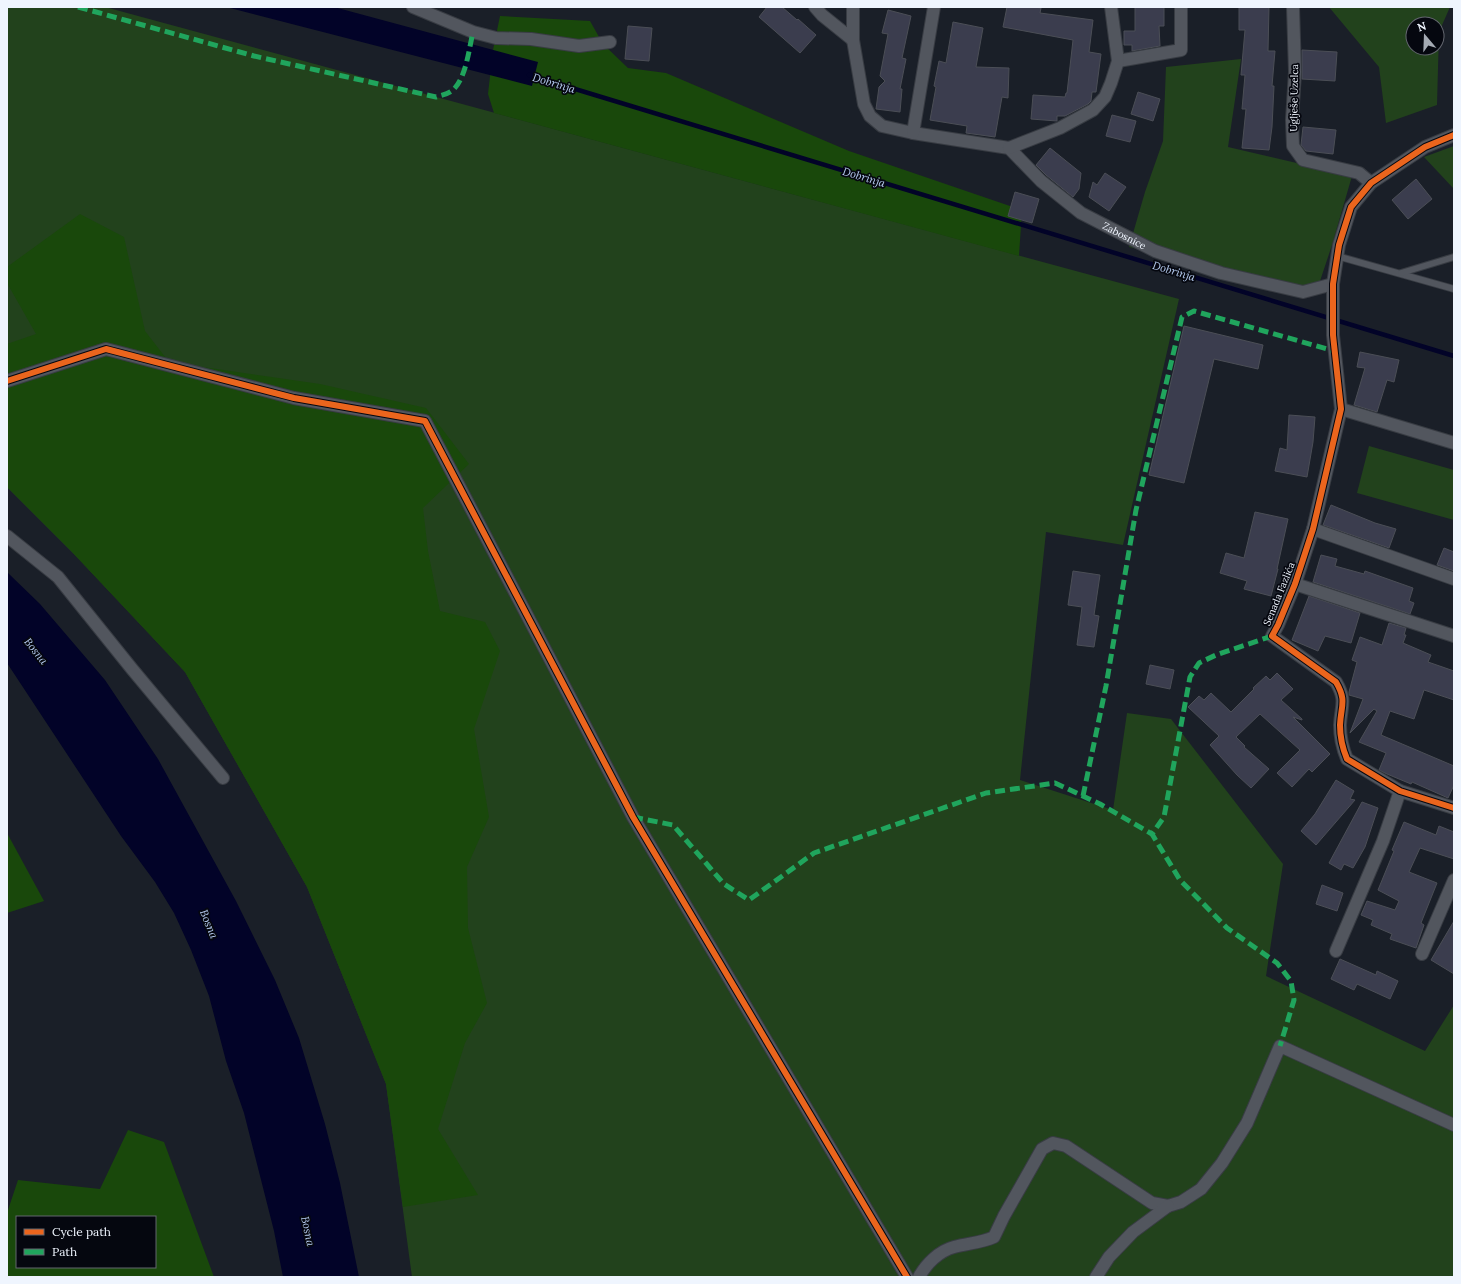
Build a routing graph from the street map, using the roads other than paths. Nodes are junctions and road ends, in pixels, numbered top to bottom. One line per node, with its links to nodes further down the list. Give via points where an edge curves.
1 (413, 7): 9 (street, via 473,32 496,38 531,39 579,46)
2 (815, 7): 8 (street)
3 (853, 7): 8 (street)
4 (934, 7): 11 (street)
5 (1111, 7): 10 (street)
6 (1181, 7): 10 (street, via 1180,50)
7 (1293, 7): 14 (street, Uglješe Uzelca, via 1293,146 1303,160 1359,173)
8 (854, 40): 11 (street, via 864,104 870,116 882,126)
9 (610, 42)
10 (1118, 61): 13 (street, via 1105,97 1093,110 1060,128)
11 (912, 133): 13 (street)
12 (1454, 136): 14 (street, via 1425,147)
13 (1009, 148): 18 (street, Zabosnice, via 1041,181 1081,213 1155,251 1221,274 1303,292)
14 (1371, 183): 15 (street, via 1351,207)
15 (1337, 256): 17 (lane); 18 (street)
16 (1454, 258): 17 (lane)
17 (1400, 273): 19 (lane)
18 (1333, 284): 21 (street, Senada Fazlića, via 1333,335)
19 (1454, 289)
20 (7, 380): 36 (street, via 106,349 294,398 424,421 633,818)
21 (1341, 409): 22 (street); 23 (street, Senada Fazlića)
22 (1454, 443)
23 (1313, 529): 25 (street); 26 (street, Senada Fazlića)
24 (7, 536): 28 (street, via 58,577)
25 (1454, 579)
26 (1295, 584): 27 (street, Senada Fazlića); 29 (street, Senada Fazlića, via 1272,636 1336,682 1344,701 1340,724 1341,740 1347,758)
27 (1454, 636)
28 (223, 778)
29 (1400, 791): 30 (street, Senada Fazlića); 32 (street, via 1383,841)
30 (1454, 808)
31 (1454, 880): 33 (street)
32 (1336, 951)
33 (1422, 954)
34 (1454, 1125): 35 (street, via 1280,1046 1247,1123 1222,1163 1201,1189 1181,1202)
35 (1168, 1206): 37 (street, via 1152,1203 1066,1146 1052,1143 1042,1149 994,1237 953,1247 924,1267); 38 (street, via 1132,1232)
36 (907, 1277)
37 (919, 1277)
38 (1096, 1277)

